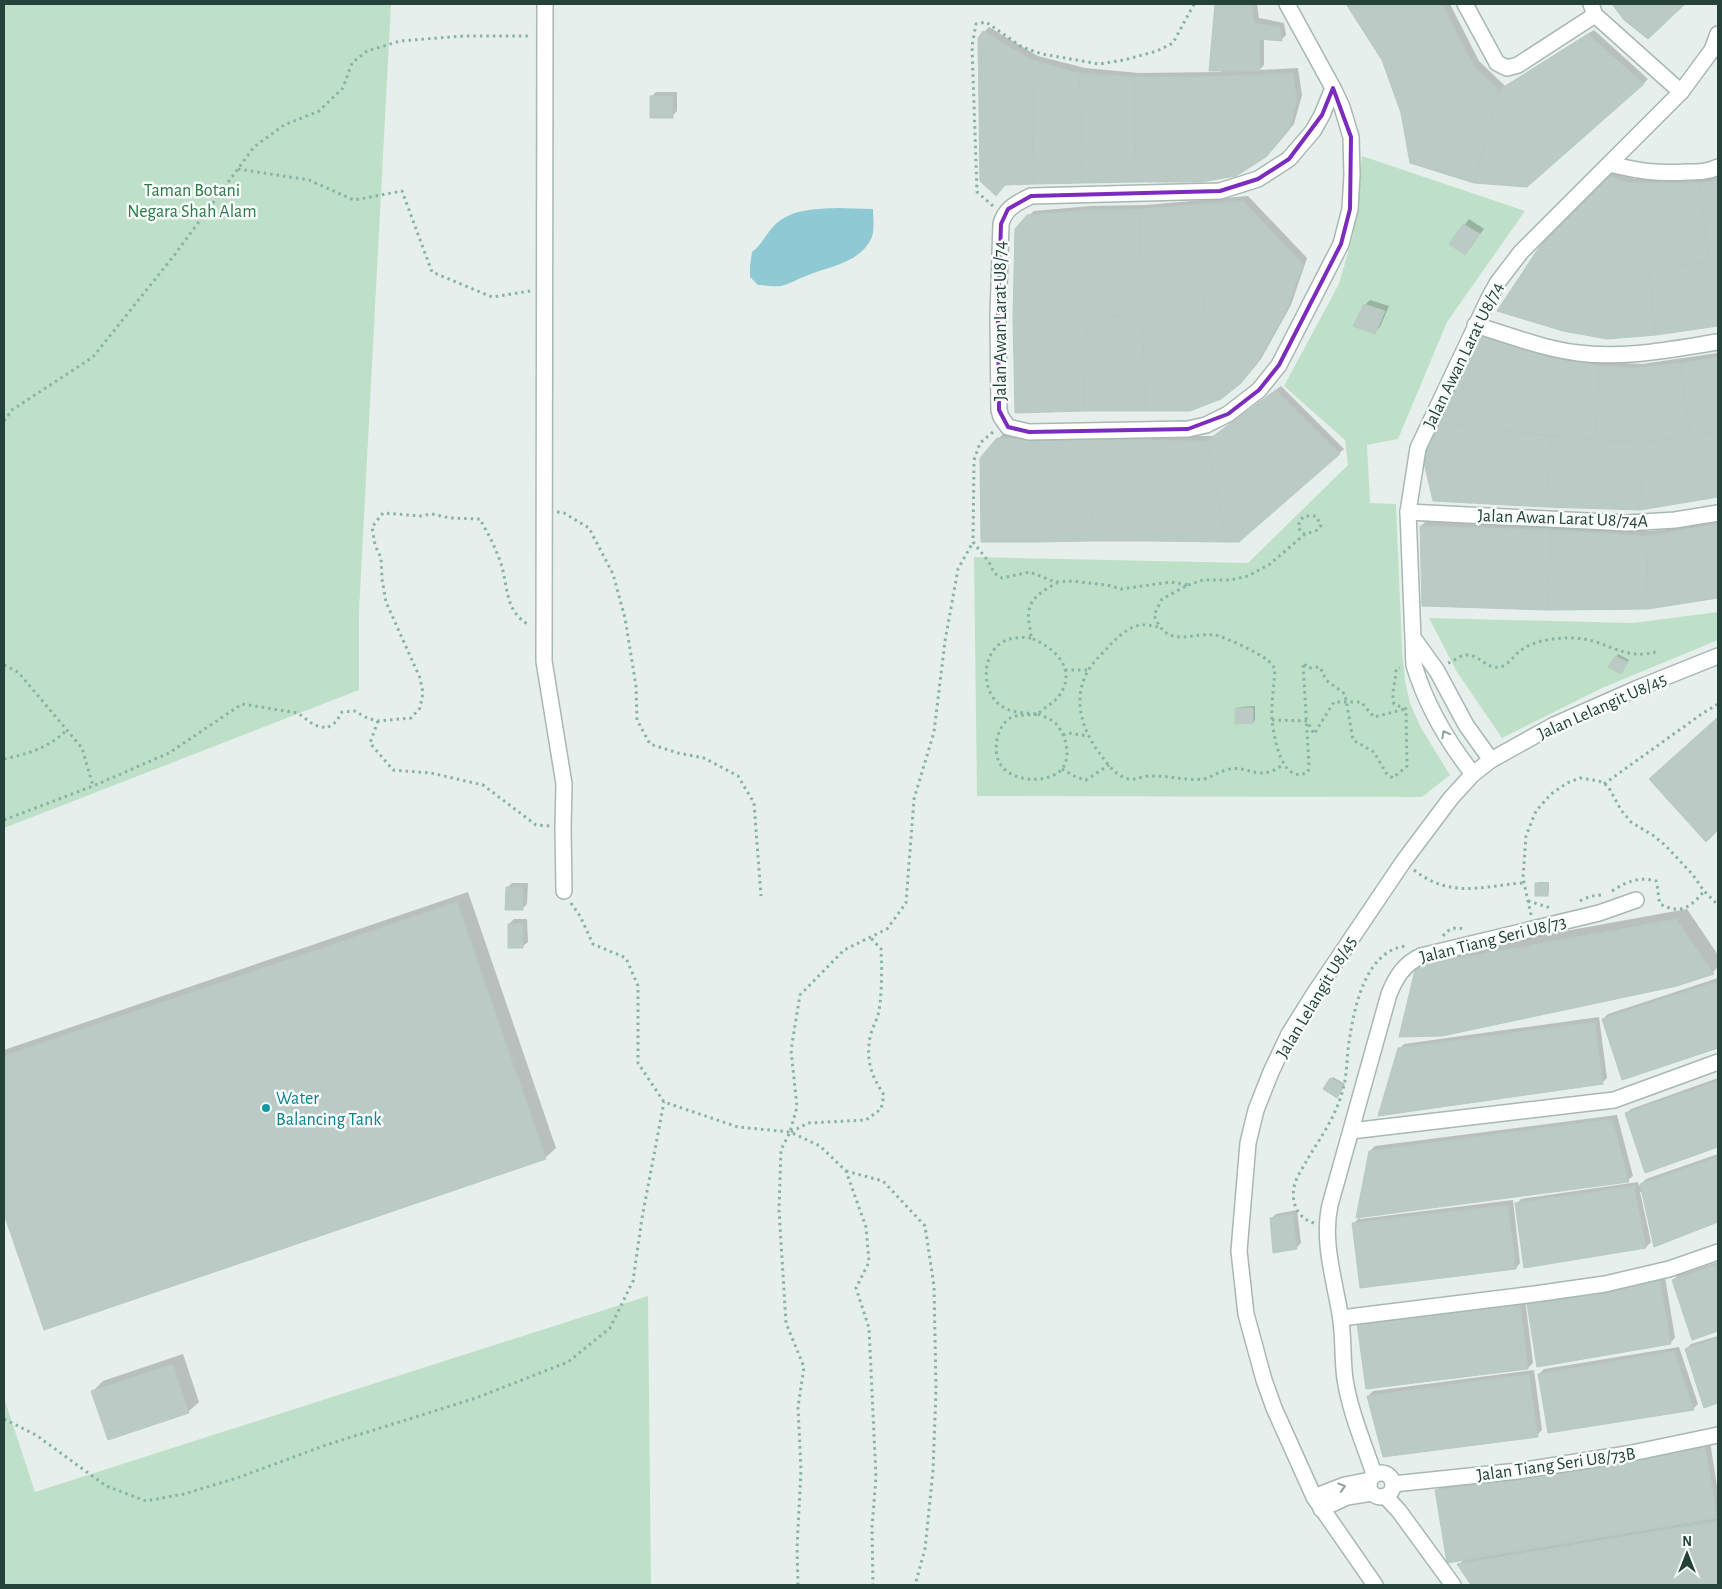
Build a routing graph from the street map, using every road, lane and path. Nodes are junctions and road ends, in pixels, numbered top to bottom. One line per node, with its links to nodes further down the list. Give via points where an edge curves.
1 (545, 4): 7 (street)
2 (1194, 4): 13 (path, via 1172,43 1157,51 1099,64 1042,54 1022,47 986,22 976,24 972,46 977,192 995,207)
3 (1287, 4): 8 (street)
4 (1465, 4): 5 (street, via 1497,63 1507,68 1518,65)
5 (1593, 9): 9 (street)
6 (1718, 34): 9 (street, Jalan Awan Larat U8/74, via 1712,50)
7 (545, 36): 12 (path, via 464,36 400,41 367,51 352,62 343,88 319,111 284,125 254,147); 14 (street)
8 (1333, 88): 13 (street, via 1313,131 1290,159 1258,179 1220,191 1031,196); 18 (street, via 1351,137 1352,175 1341,244 1278,366 1259,390 1228,414 1206,425 1188,429 1029,432)
9 (1681, 92): 10 (street, Jalan Awan Larat U8/74)
10 (1609, 164): 11 (street, via 1656,173 1708,171); 15 (street, Jalan Awan Larat U8/74, via 1521,252 1498,282)
11 (1718, 166)
12 (238, 169): 14 (path, via 308,180 354,200 402,191 432,272 492,297); 17 (path, via 93,357 12,410)
13 (1008, 209): 18 (street, Jalan Awan Larat U8/74, via 1001,224 998,316 1000,410)
14 (545, 289): 19 (street)
15 (1476, 325): 16 (street, via 1560,350 1590,354 1633,354); 20 (street, Jalan Awan Larat U8/74, via 1418,448)
16 (1718, 342)
17 (4, 421)
18 (1008, 427): 23 (path, via 994,431 980,443 974,460)
19 (544, 511): 26 (street); 60 (path, via 564,513 589,528 612,574 627,628 636,686 637,720 650,744 704,758 738,776 754,803)
20 (1408, 512): 21 (street, Jalan Awan Larat U8/74A, via 1627,523); 29 (street, Jalan Awan Larat U8/74)
21 (1718, 513)
22 (1305, 534): 22 (path, via 1318,530 1320,521 1316,516 1300,520 1298,527); 25 (path, via 1270,564 1248,576 1203,580)
23 (973, 542): 24 (path, via 994,573 1002,578 1030,572); 64 (path, via 958,568 934,732 914,799 906,903 887,929)
24 (1060, 582): 25 (path, via 1121,589 1171,582); 28 (path, via 1046,588 1032,604 1029,610)
25 (1188, 585): 27 (path, via 1162,599 1154,615)
26 (544, 626): 42 (path, via 531,627 520,620 509,604 501,562 480,519 383,513 372,527 381,558 386,602 420,678 422,693 420,708 410,718); 56 (street, via 544,660 564,784)
27 (1158, 627): 36 (path, via 1146,624 1122,634); 41 (path, via 1172,637 1224,636 1267,659 1275,669)
28 (1031, 638): 35 (path, via 1054,651); 40 (path, via 1000,643 989,658 986,674 990,692 997,702 1011,710)
29 (1414, 639): 32 (street); 34 (street, Jalan Awan Larat U8/74)
30 (1659, 651): 32 (path, via 1631,655 1587,638 1568,638 1543,640 1520,650 1503,666 1492,668 1469,655 1443,664)
31 (1718, 656): 48 (street, Jalan Lelangit U8/45, via 1599,704)
32 (1431, 661): 48 (street, via 1466,725)
33 (4, 665): 44 (path, via 18,672)
34 (1414, 665): 39 (path, via 1396,669 1394,704); 52 (street, Jalan Awan Larat U8/74, one-way to 34, via 1448,740)
35 (1065, 670): 36 (path); 40 (path, via 1060,695)
36 (1089, 670): 46 (path, via 1084,677 1080,702)
37 (1347, 701): 39 (path, via 1361,702 1374,717); 39 (path, via 1353,740 1374,752 1386,773 1393,778 1407,766); 43 (path, via 1334,702 1314,734); 43 (path, via 1345,694 1326,680 1320,667 1308,668 1303,663)
38 (1718, 704): 53 (path)
39 (1406, 709)
40 (1038, 714): 45 (path, via 1050,719); 51 (path, via 1013,717 1000,728 996,746 998,760 1002,768 1019,778 1046,777)
41 (1272, 720): 43 (path); 49 (path)
42 (378, 721): 54 (path, via 355,711 342,712 327,728 298,713 242,704 169,753); 56 (path, via 370,743 393,770 431,773 483,785 536,825)
43 (1307, 721): 49 (path, via 1308,772 1294,775)
44 (67, 730): 47 (path, via 39,749); 54 (path, via 82,748)
45 (1063, 735): 46 (path); 51 (path, via 1067,752)
46 (1088, 736): 50 (path)
47 (4, 759)
48 (1491, 760): 52 (street, Jalan Lelangit U8/45)
49 (1284, 764): 50 (path, via 1263,774 1226,770 1195,779 1146,776 1127,779 1116,774)
50 (1109, 765): 51 (path, via 1086,780)
51 (1062, 769)
52 (1472, 774): 57 (street, Jalan Lelangit U8/45)
53 (1604, 784): 58 (path, via 1580,778 1567,783 1551,794 1536,811 1526,836); 62 (path, via 1632,822 1666,846)
54 (93, 786): 55 (path)
55 (4, 820)
56 (563, 828): 59 (street)
57 (1403, 862): 58 (path, via 1425,879 1450,888); 75 (street, Jalan Lelangit U8/45, via 1290,1034 1256,1110 1248,1143 1239,1251 1246,1314 1274,1408)
58 (1523, 883): 63 (path)
59 (564, 891): 66 (path, via 593,944 626,958 638,986 638,1063)
60 (761, 896)
61 (1636, 900): 63 (street, Jalan Tiang Seri U8/73, via 1599,913)
62 (1718, 905)
63 (1534, 928): 67 (street, Jalan Tiang Seri U8/73, via 1431,952 1404,968 1389,994)
64 (870, 936): 68 (path, via 844,950 800,995 791,1050 797,1107); 68 (path, via 881,949 882,974 879,1012 870,1036 868,1063 884,1095 882,1109 866,1120 808,1124)
65 (1718, 1062): 67 (street, via 1614,1100)
66 (664, 1102): 68 (path, via 738,1127); 72 (path, via 633,1281 610,1328 568,1362 476,1398 326,1445 237,1478 184,1494 146,1501 106,1486 36,1435)
67 (1351, 1131): 71 (street, Jalan Tiang Seri U8/73, via 1327,1227)
68 (790, 1132): 69 (path, via 820,1146); 76 (path, via 781,1150 779,1210 786,1323 804,1367 798,1407 801,1470)
69 (846, 1171): 77 (path, via 866,1227 869,1262 856,1288 869,1328 876,1477 872,1528); 78 (path, via 883,1181 924,1226 926,1234 934,1286 936,1389 925,1549)
70 (1718, 1252): 71 (street, via 1659,1272 1605,1284)
71 (1341, 1318): 74 (street, Jalan Tiang Seri U8/73, via 1346,1381)
72 (4, 1419)
73 (1718, 1435): 74 (street, Jalan Tiang Seri U8/73B, via 1627,1454 1518,1471)
74 (1379, 1486): 75 (street, Jalan Tiang Seri U8/73B); 80 (street, Jalan Tiang Seri U8/73)
75 (1318, 1503): 79 (street, Jalan Lelangit U8/45)
76 (798, 1585)
77 (873, 1585)
78 (915, 1585)
79 (1375, 1585)
80 (1453, 1585)

